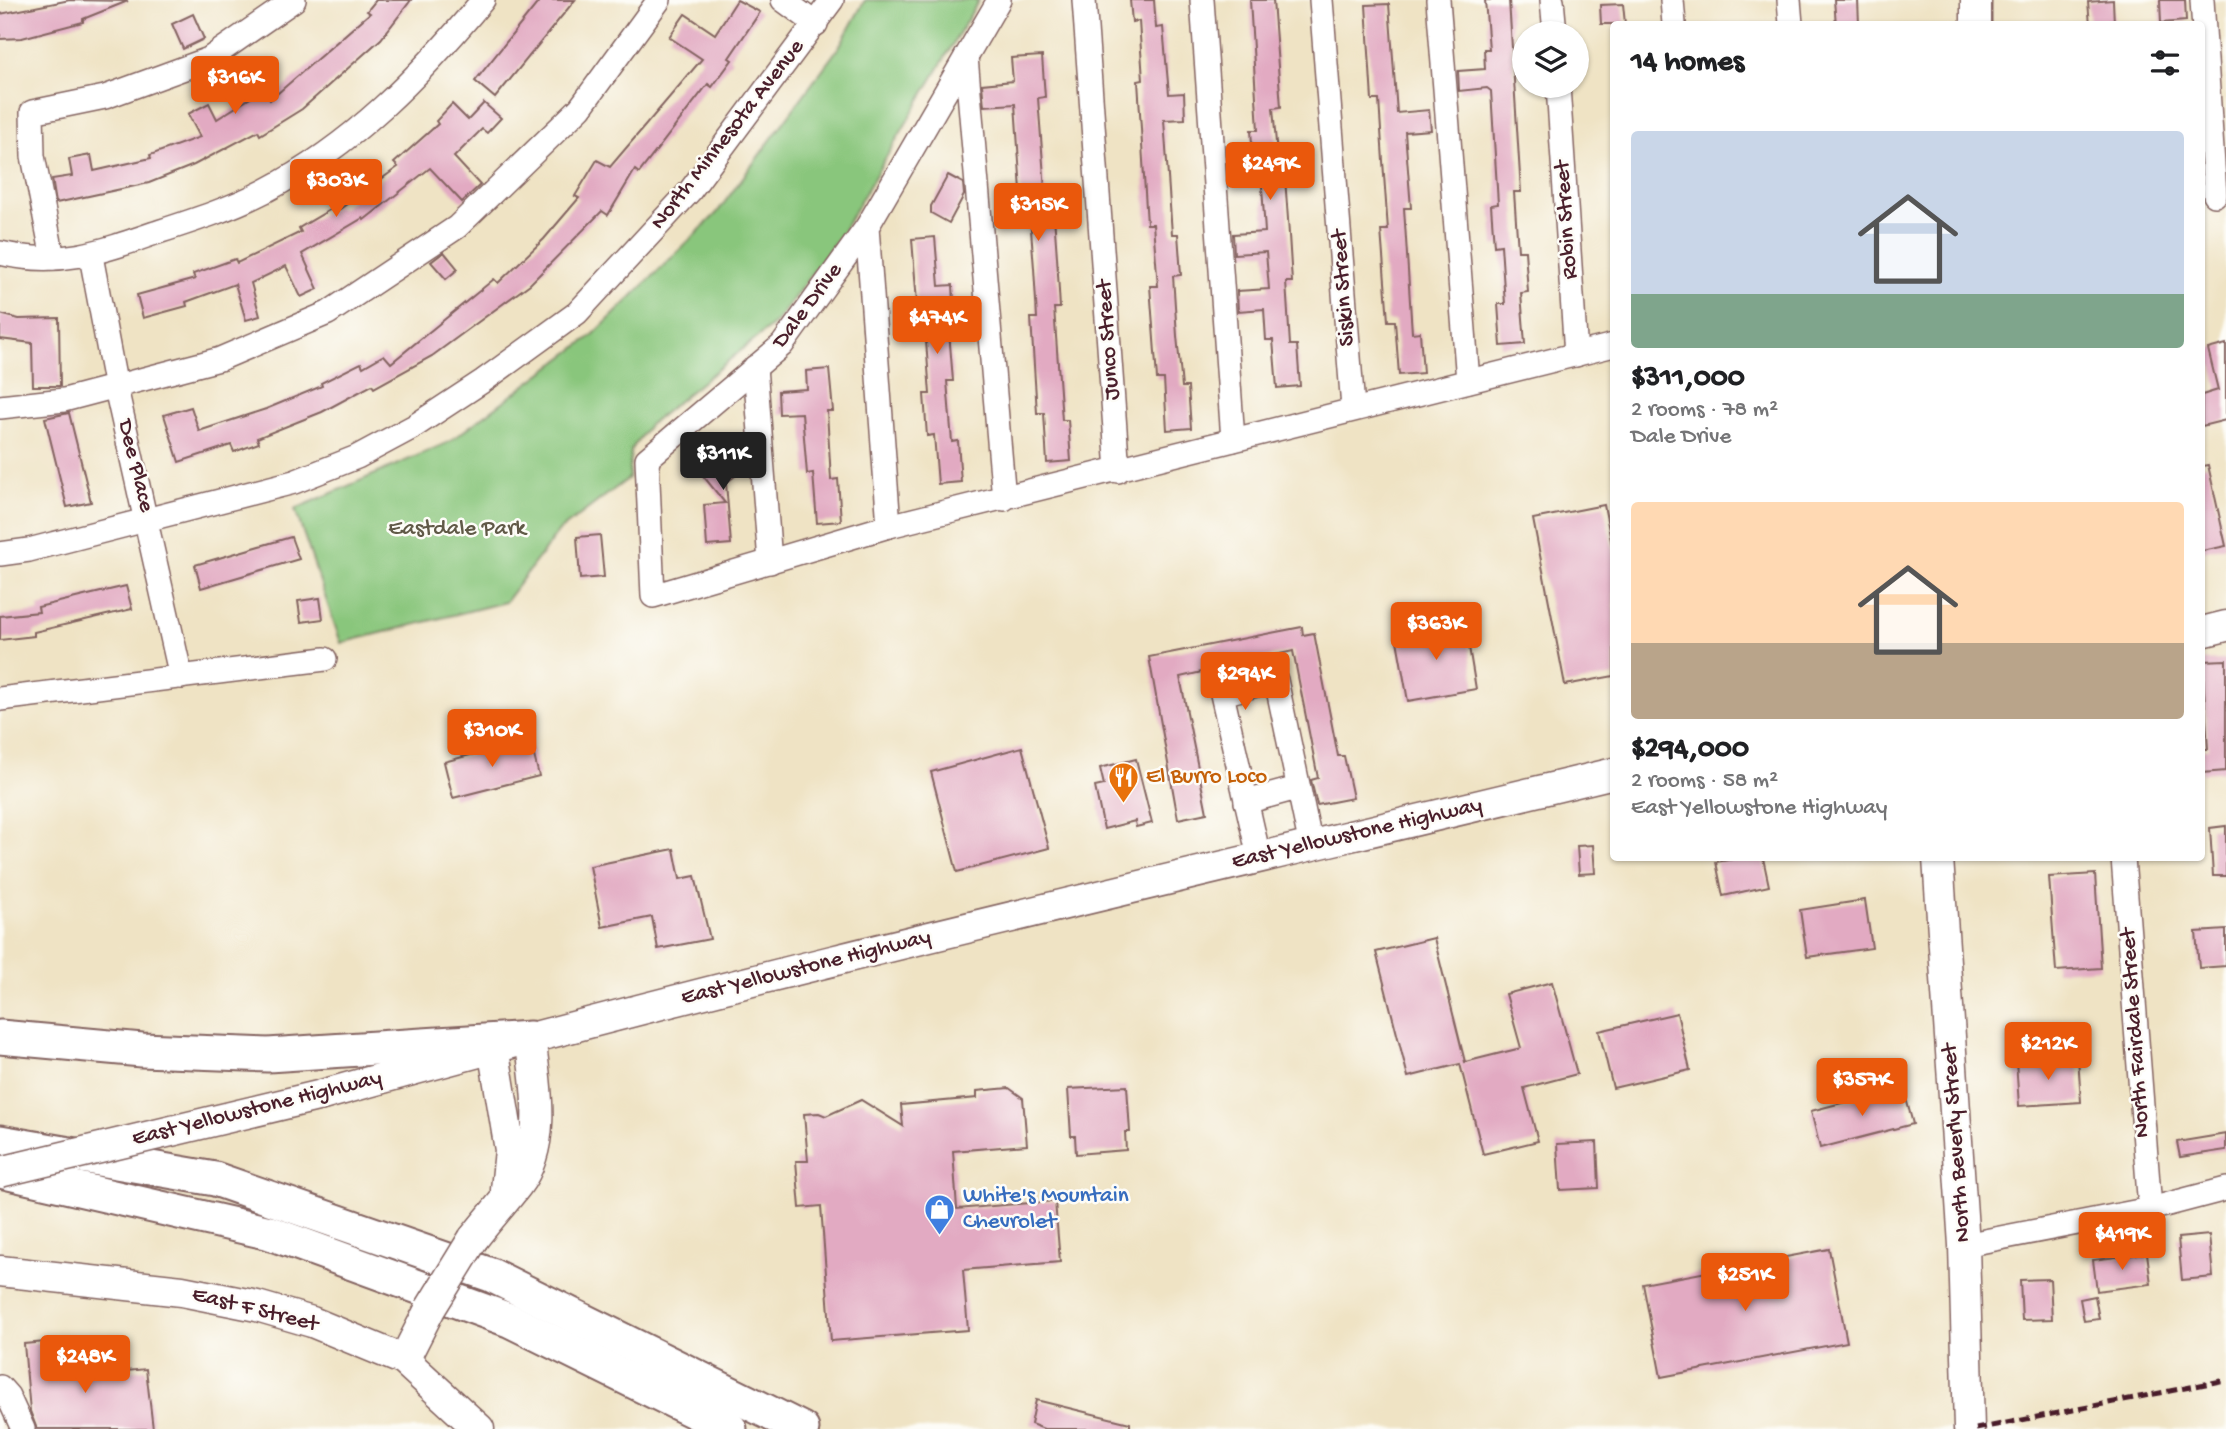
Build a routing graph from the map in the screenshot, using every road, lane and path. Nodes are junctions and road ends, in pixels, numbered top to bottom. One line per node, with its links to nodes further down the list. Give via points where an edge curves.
1 (294, 0): 29 (street, via 209,59 105,97 32,111 33,156)
2 (483, 0): 28 (street, via 380,112 338,146 263,192)
3 (659, 0): 34 (street, via 580,108 457,227 328,313 220,359)
4 (783, 0): 21 (street)
5 (832, 0): 21 (street, North Minnesota Avenue)
6 (999, 0): 23 (street, Dale Drive)
7 (1084, 0): 38 (street, Junco Street)
8 (1202, 0): 37 (street)
9 (1321, 0): 36 (street, Siskin Street)
10 (1438, 0): 33 (street)
11 (1552, 0): 16 (street)
12 (1672, 0): 17 (street)
13 (1789, 0): 18 (street)
14 (1976, 0): 19 (main road)
15 (2202, 0): 20 (street)
16 (1554, 21)
17 (1674, 21)
18 (1791, 21)
19 (1976, 21)
20 (2203, 21)
21 (816, 23): 40 (street, North Minnesota Avenue, via 690,191 577,313 413,427 357,457 294,482)
22 (2205, 49): 25 (street)
23 (966, 57): 26 (street, Dale Drive); 39 (street)
24 (1559, 98): 31 (street, Robin Street)
25 (2214, 195)
26 (867, 227): 32 (street, Dale Drive, via 782,345); 41 (street)
27 (0, 253): 29 (street)
28 (91, 256): 29 (street); 34 (street, Dee Place)
29 (53, 258)
30 (1610, 346): 31 (street)
31 (1576, 355): 33 (street)
32 (755, 368): 43 (street); 43 (street, Dale Drive, via 647,459 653,596)
33 (1468, 381): 36 (street)
34 (116, 388): 35 (street); 40 (street, Dee Place)
35 (0, 407)
36 (1353, 408): 37 (street)
37 (1233, 440): 38 (street)
38 (1118, 471): 39 (street)
39 (1004, 499): 41 (street)
40 (148, 520): 42 (street, North Minnesota Avenue); 47 (street, Dee Place)
41 (888, 526): 43 (street)
42 (0, 554)
43 (770, 562)
44 (2226, 626): 45 (main road)
45 (2205, 631)
46 (325, 659): 47 (street)
47 (181, 677): 48 (street)
48 (0, 699)
49 (1610, 774): 52 (main road, East Yellowstone Highway)
50 (1297, 788): 51 (street); 51 (street, via 1276,680 1222,694); 52 (street)
51 (1246, 802): 53 (street)
52 (1311, 846): 53 (main road, East Yellowstone Highway)
53 (1259, 858): 57 (main road, East Yellowstone Highway)
54 (1938, 861): 64 (main road, North Beverly Street)
55 (2123, 861): 63 (street, North Fairdale Street)
56 (0, 1037): 57 (highway, via 268,1055)
57 (530, 1038): 58 (main road, East Yellowstone Highway); 62 (main road, via 537,1104 534,1140 518,1184)
58 (493, 1048): 60 (main road, East Yellowstone Highway, bridge, via 322,1095); 62 (main road, via 510,1150)
59 (0, 1142): 71 (highway, via 215,1179 491,1275)
60 (0, 1171): 70 (highway, via 270,1233 509,1320)
61 (2226, 1189): 63 (street)
62 (505, 1197): 66 (main road, bridge, via 473,1239)
63 (2150, 1209): 64 (street)
64 (1964, 1245): 72 (main road, North Beverly Street)
65 (0, 1271): 66 (main road, East F Street, via 119,1283 257,1306 312,1322)
66 (404, 1360): 69 (main road, East F Street)
67 (0, 1387): 68 (street)
68 (23, 1429)
69 (478, 1429)
70 (730, 1429)
71 (802, 1429)
72 (1969, 1429)

